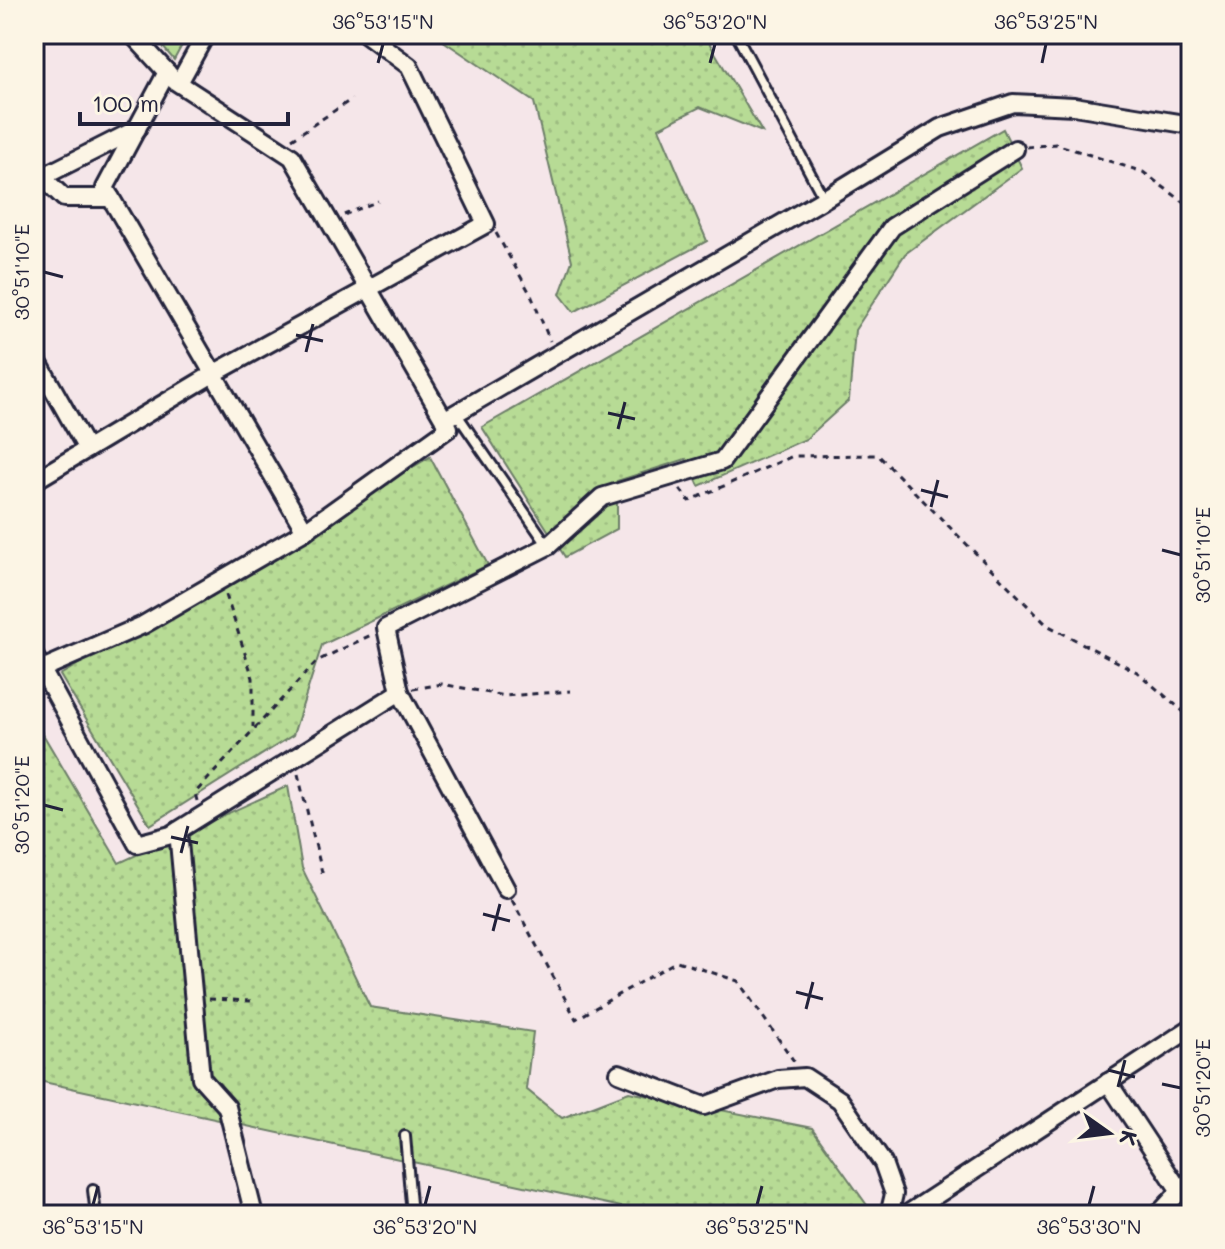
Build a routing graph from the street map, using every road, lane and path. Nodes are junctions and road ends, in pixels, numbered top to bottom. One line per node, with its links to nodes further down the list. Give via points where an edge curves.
1 (132, 34): 5 (street)
2 (206, 34): 5 (street)
3 (366, 34): 17 (street, via 409,66)
4 (736, 34): 13 (lane)
5 (173, 78): 8 (street); 9 (street)
6 (352, 99): 9 (path)
7 (1191, 125): 13 (street, via 1074,106 1013,103 940,128)
8 (137, 129): 11 (street); 12 (street, via 105,188)
9 (278, 148): 16 (street, via 292,157)
10 (1015, 149): 15 (path, via 1056,144 1143,172); 24 (street, via 892,227 722,461)
11 (38, 179): 12 (street, via 64,198)
12 (111, 198): 21 (street)
13 (824, 199): 20 (street)
14 (378, 201): 16 (path)
15 (1189, 206)
16 (329, 221): 18 (street)
17 (486, 224): 18 (street); 20 (path, via 531,295)
18 (368, 288): 21 (street); 22 (street)
19 (34, 355): 23 (street)
20 (556, 355): 22 (street)
21 (213, 374): 23 (street); 26 (street)
22 (450, 417): 26 (street, via 449,428); 27 (lane)
23 (87, 449): 25 (street)
24 (670, 477): 27 (street, via 602,497); 33 (path, via 689,501 793,456 878,455 1047,625 1137,672)
25 (34, 481)
26 (305, 531): 28 (street)
27 (548, 546): 29 (street)
28 (221, 580): 30 (street, via 143,625); 34 (path, via 253,678)
29 (386, 628): 32 (street); 34 (path, via 317,661)
30 (38, 662): 37 (street, via 137,844)
31 (571, 691): 32 (path, via 505,696 442,684)
32 (400, 692): 35 (street); 39 (street)
33 (1191, 718)
34 (253, 729): 36 (path, via 195,793)
35 (294, 758): 36 (street); 38 (path)
36 (202, 816): 37 (street)
37 (178, 831): 40 (street)
38 (323, 876)
39 (506, 889): 44 (path, via 576,1019 677,961 738,981)
40 (194, 999): 41 (path); 50 (street, via 201,1078 227,1107)
41 (252, 1001)
42 (1191, 1028): 45 (street)
43 (619, 1073): 44 (street, via 704,1106 778,1079)
44 (805, 1077): 52 (street, via 840,1100 883,1163 894,1194)
45 (1108, 1082): 47 (street); 53 (street)
46 (405, 1136): 51 (lane)
47 (1185, 1185): 54 (street)
48 (93, 1190): 49 (lane)
49 (96, 1215)
50 (254, 1215)
51 (412, 1215)
52 (889, 1215)
53 (906, 1215)
54 (1158, 1215)

